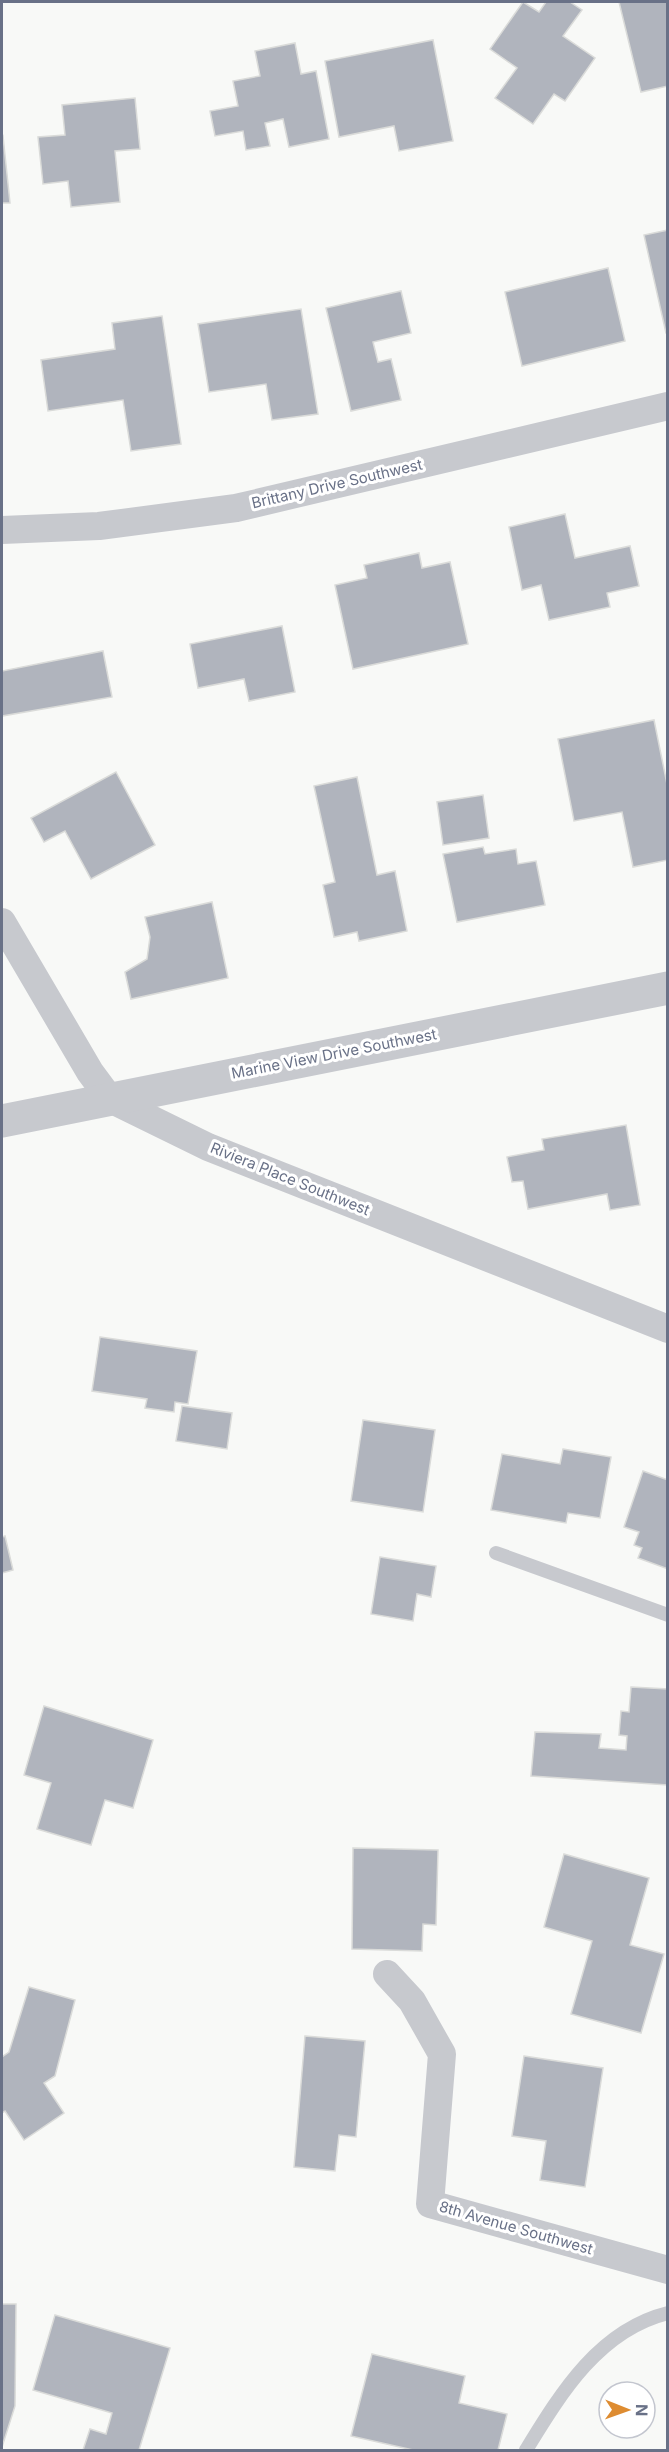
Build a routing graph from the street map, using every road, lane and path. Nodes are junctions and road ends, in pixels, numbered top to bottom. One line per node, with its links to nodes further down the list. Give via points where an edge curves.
1 (668, 405): 2 (street, Brittany Drive Southwest, via 236,508 99,525)
2 (2, 530)
3 (2, 922): 5 (street, Riviera Place Southwest, via 90,1072)
4 (668, 988): 5 (street, Marine View Drive Southwest)
5 (110, 1099): 6 (street, Marine View Drive Southwest); 7 (street, Riviera Place Southwest, via 208,1146)
6 (2, 1121)
7 (668, 1329)
8 (496, 1553): 9 (lane)
9 (668, 1615)
10 (387, 1974): 11 (street, 8th Avenue Southwest, via 412,2001 442,2054 430,2204)
11 (668, 2270)
12 (668, 2313): 13 (lane, via 643,2319 604,2346 562,2390)
13 (526, 2451)

